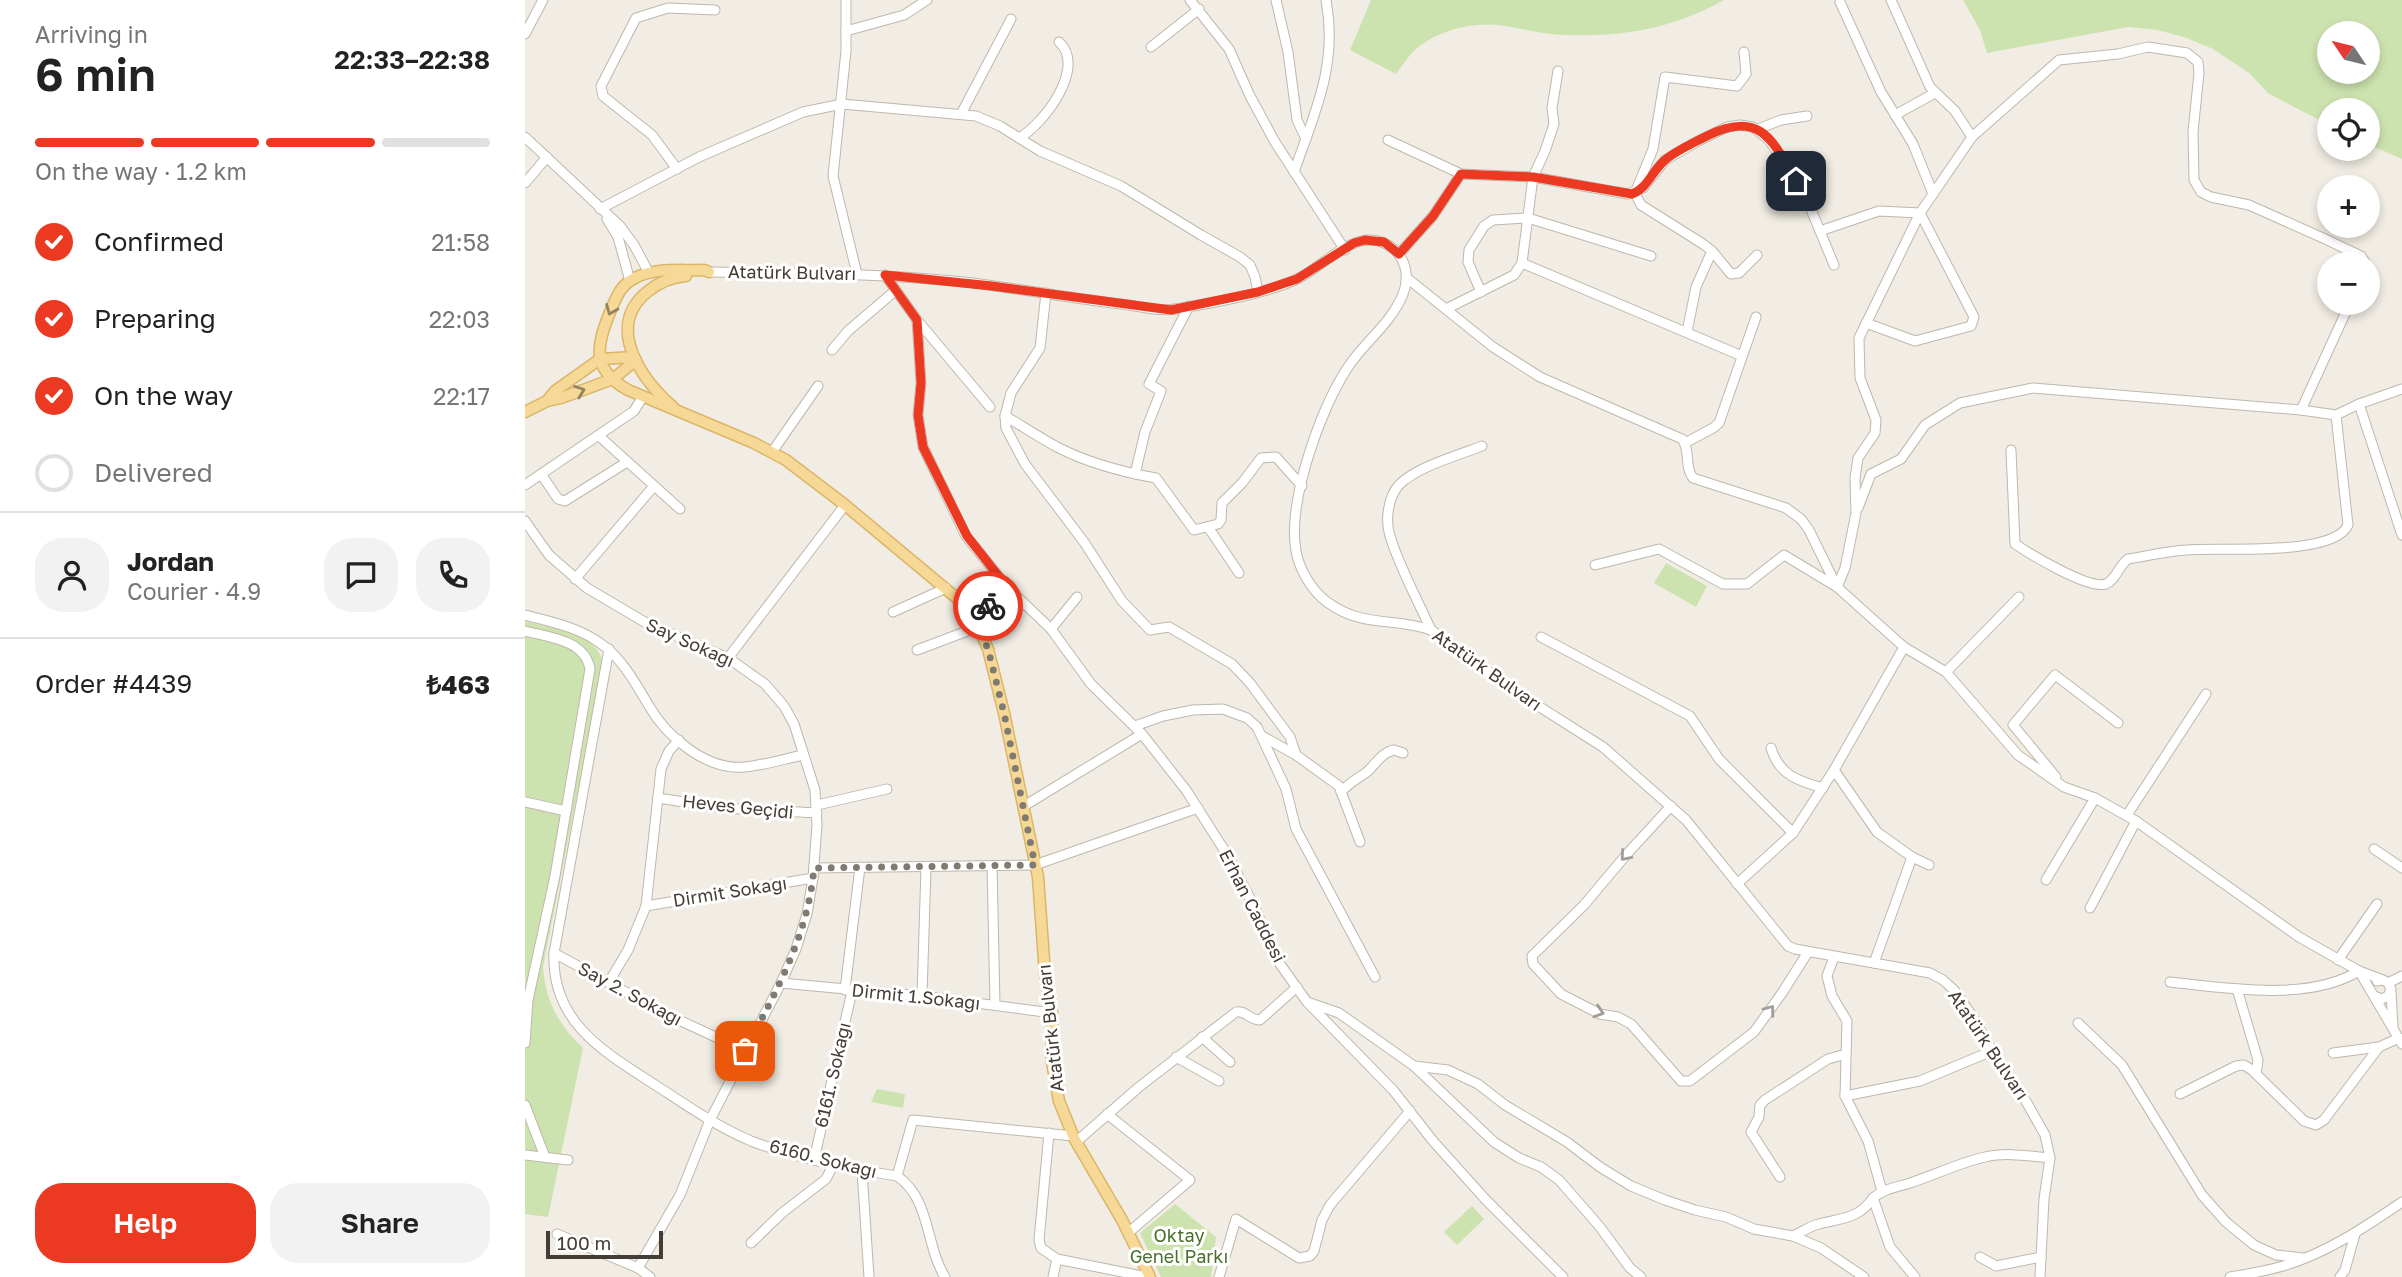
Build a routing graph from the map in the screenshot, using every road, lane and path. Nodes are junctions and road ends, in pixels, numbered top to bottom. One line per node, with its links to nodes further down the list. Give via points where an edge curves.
1 (543, 0): 13 (street)
2 (846, 0): 12 (street)
3 (927, 0): 12 (street, via 904,15)
4 (1190, 0): 9 (street)
5 (1276, 0): 27 (street, via 1297,120)
6 (1326, 0): 27 (street, via 1331,45 1324,87)
7 (1891, 0): 18 (street)
8 (1840, 2): 21 (street)
9 (1199, 9): 15 (street); 31 (street, via 1229,49)
10 (715, 10): 30 (street, via 668,8 636,18 601,86 603,96 652,135)
11 (1011, 19): 20 (street)
12 (846, 31): 19 (street)
13 (525, 34)
14 (1059, 42): 26 (street, via 1068,52 1069,65 1056,100 1041,122)
15 (1151, 47)
16 (1744, 52): 35 (street, via 1747,74 1737,86 1665,78 1655,138)
17 (1559, 71): 33 (street, via 1554,124)
18 (1935, 93): 21 (street); 25 (street, via 1955,111)
19 (842, 104): 20 (street); 30 (street, via 803,112); 51 (street, via 833,176)
20 (961, 114): 26 (street, via 988,120)
21 (1895, 115): 36 (street, via 1913,144)
22 (1807, 116): 23 (street)
23 (1758, 129): 35 (street, via 1733,125 1698,141 1665,160); 40 (street, via 1788,166)
24 (525, 137): 29 (street)
25 (1972, 137): 36 (street); 43 (street, via 2059,60 2148,47 2187,53 2198,62 2194,180 2201,192 2249,205)
26 (1019, 138): 57 (street, via 1109,179 1240,257 1249,265)
27 (1306, 139): 31 (street)
28 (1388, 140): 32 (street)
29 (547, 157): 34 (street); 37 (street)
30 (677, 169): 37 (street)
31 (1294, 172): 41 (street)
32 (1461, 174): 33 (street); 44 (street, via 1433,216)
33 (1533, 177): 35 (street); 39 (street)
34 (525, 183)
35 (1635, 193): 42 (street, via 1640,205)
36 (1933, 194): 38 (street)
37 (600, 209): 50 (street, via 627,235); 54 (street, via 618,237)
38 (1920, 213): 40 (street, via 1879,211); 65 (street); 65 (street, via 1973,312 1973,322 1915,341)
39 (1528, 219): 46 (street); 47 (street); 58 (street, via 1493,220 1471,244 1468,262)
40 (1821, 231): 48 (street)
41 (1345, 250): 44 (street, Atatürk Bulvarı, via 1354,243 1376,240); 57 (street, Atatürk Bulvarı, via 1297,279)
42 (1712, 251): 45 (street, via 1725,271 1734,275); 66 (street, via 1696,288)
43 (2353, 252)
44 (1399, 254): 53 (street)
45 (1757, 255)
46 (1651, 256)
47 (1522, 263): 58 (street, via 1514,275); 66 (street)
48 (1834, 265)
49 (709, 272): 50 (main road); 51 (street, Atatürk Bulvarı); 56 (main road, via 669,279)
50 (649, 273): 54 (main road); 56 (main road)
51 (857, 274): 52 (street, Atatürk Bulvarı)
52 (885, 275): 55 (street); 59 (street, Atatürk Bulvarı)
53 (1407, 278): 61 (street); 93 (street, Atatürk Bulvarı, via 1394,313 1349,366 1326,409)
54 (630, 281): 56 (main road); 70 (main road, one-way to 70, via 618,293 600,338)
55 (896, 290): 64 (street); 67 (street)
56 (647, 292): 69 (main road, via 627,323)
57 (1258, 292): 60 (street, Atatürk Bulvarı)
58 (1481, 292): 61 (street)
59 (1046, 293): 60 (street, Atatürk Bulvarı, via 1171,310); 82 (street, via 1040,348 1011,393)
60 (1189, 306): 90 (street, via 1149,384 1161,391)
61 (1446, 309): 84 (street, via 1540,377)
62 (2345, 315): 78 (street)
63 (1756, 317): 68 (street)
64 (917, 320): 77 (street); 105 (street, Erhan Caddesi, via 923,447 967,536)
65 (1867, 323): 96 (street, via 1859,338 1860,378 1876,420 1875,433 1858,458)
66 (1686, 332): 68 (street)
67 (832, 351)
68 (1742, 356): 84 (street, via 1719,423)
69 (635, 358): 70 (main road); 71 (main road); 80 (main road, via 649,383)
70 (600, 359): 71 (main road); 75 (main road)
71 (613, 379): 74 (main road, Atatürk Bulvarı); 75 (main road, one-way to 71)
72 (818, 386): 87 (street)
73 (2402, 389): 76 (street)
74 (642, 398): 80 (main road, Atatürk Bulvarı); 83 (street, via 634,411)
75 (547, 401): 79 (main road)
76 (2359, 404): 81 (street); 99 (street)
77 (991, 407)
78 (2301, 410): 81 (street); 96 (street, via 2033,388 1961,403 1925,425 1901,459 1871,474)
79 (525, 412)
80 (685, 415): 87 (main road, Atatürk Bulvarı)
81 (2336, 415): 86 (street, via 2348,525 2340,535 2279,549 2187,550 2128,559 2105,584 2065,572 2015,544)
82 (1005, 416): 90 (street, via 1086,460); 129 (street, via 1006,428 1025,464 1132,614 1150,631 1169,627 1232,664 1290,737)
83 (599, 436): 88 (street); 89 (street)
84 (1685, 443): 103 (street, via 1693,478 1786,508 1801,519)
85 (1482, 446): 112 (street, via 1437,462 1400,483 1391,502 1390,537)
86 (2011, 450)
87 (772, 452): 94 (main road, Atatürk Bulvarı)
88 (627, 462): 89 (street, via 565,501 558,499); 92 (street)
89 (541, 474): 91 (street)
90 (1135, 474): 98 (street, via 1156,478 1194,530)
91 (525, 485)
92 (654, 486): 95 (street); 102 (street)
93 (1302, 486): 98 (street, via 1276,457 1261,457 1222,503 1220,523); 112 (street, Atatürk Bulvarı, via 1296,551 1308,581 1324,600 1368,621)
94 (845, 505): 104 (main road, Atatürk Bulvarı); 118 (street)
95 (680, 509)
96 (1856, 513): 103 (street)
97 (525, 521): 102 (street, Say Sokağı, via 549,555)
98 (1208, 527): 101 (street)
99 (2402, 535)
100 (1595, 565): 103 (street, via 1659,550 1723,584 1747,584 1784,555)
101 (1239, 573)
102 (575, 579): 118 (street, Say Sokağı, via 648,624)
103 (1837, 587): 115 (street)
104 (946, 588): 108 (street); 110 (main road, Atatürk Bulvarı)
105 (1008, 588): 110 (street); 111 (street, Erhan Caddesi)
106 (1077, 597): 111 (street)
107 (2019, 597): 119 (street)
108 (893, 612)
109 (525, 615): 116 (street, via 577,630)
110 (976, 623): 117 (street); 138 (main road, Atatürk Bulvarı, via 991,659)
111 (1051, 629): 122 (street, Erhan Caddesi, via 1091,684)
112 (1431, 630): 139 (street, Atatürk Bulvarı, via 1603,747)
113 (525, 631): 142 (street, via 570,644 585,654 590,665)
114 (1541, 637): 145 (street, via 1690,716 1719,759)
115 (1904, 647): 119 (street); 130 (street)
116 (609, 649): 125 (street, via 659,720); 162 (street, 6160. Sokağı)
117 (917, 650)
118 (728, 658): 128 (street, Say Sokağı, via 778,698 794,724)
119 (1946, 672): 131 (street, via 2018,755)
120 (2206, 694): 143 (street)
121 (2118, 723): 131 (street, via 2055,675 2013,725)
122 (1135, 726): 123 (street, Erhan Caddesi); 124 (street, via 1193,710 1223,709 1247,718)
123 (1142, 734): 138 (street); 140 (street, Erhan Caddesi)
124 (1261, 736): 129 (street); 168 (street, via 1286,789 1296,829)
125 (679, 740): 128 (street, via 708,759 737,767); 135 (street, via 663,763)
126 (1771, 748): 132 (street, via 1780,769)
127 (1403, 753): 134 (street, via 1387,752)
128 (803, 755): 141 (street, Say Sokağı)
129 (1296, 755): 134 (street)
130 (1834, 770): 132 (street); 148 (street, via 1877,832)
131 (2064, 786): 136 (street)
132 (1823, 788): 145 (street)
133 (887, 789): 141 (street, Heves Geçidi)
134 (1341, 792): 146 (street)
135 (658, 798): 141 (street, Heves Geçidi, via 744,810); 159 (street)
136 (2095, 798): 143 (street); 156 (street)
137 (525, 802): 142 (street)
138 (1024, 806): 149 (main road, Atatürk Bulvarı)
139 (1671, 806): 157 (street, Atatürk Bulvarı); 161 (street, one-way to 161, via 1532,956 1533,964 1561,995 1600,1014 1625,1019 1681,1082 1690,1081 1754,1031)
140 (1198, 807): 149 (street, Dirmit Sokağı); 174 (street, Erhan Caddesi, via 1255,908 1275,957)
141 (817, 809): 155 (street, Say Sokağı)
142 (566, 811): 169 (street)
143 (2127, 815): 144 (street)
144 (2136, 821): 160 (street); 164 (street)
145 (1793, 833): 157 (street)
146 (1360, 842)
147 (2374, 849): 154 (street)
148 (1912, 857): 151 (street); 165 (street)
149 (1035, 865): 150 (street, Dirmit Sokağı); 181 (main road, Atatürk Bulvarı)
150 (992, 866): 153 (street, Dirmit Sokağı); 180 (street)
151 (1929, 866)
152 (860, 867): 153 (street, Dirmit Sokağı); 155 (street, Dirmit Sokağı); 176 (street, 6161. Sokağı)
153 (926, 867): 178 (street)
154 (2402, 867)
155 (813, 873): 159 (street, Dirmit Sokağı); 172 (street, Say Sokağı, via 802,932)
156 (2046, 880)
157 (1737, 884): 161 (street, Atatürk Bulvarı, via 1781,940)
158 (2377, 904): 164 (street)
159 (646, 905): 170 (street)
160 (2090, 908)
161 (1808, 952): 163 (street, Atatürk Bulvarı)
162 (554, 953): 170 (street, Say 2. Sokağı); 202 (street, 6160. Sokağı, via 559,994 584,1033)
163 (1834, 957): 165 (street, Atatürk Bulvarı); 191 (street, via 1828,986 1847,1021)
164 (2338, 960): 166 (street)
165 (1874, 963): 189 (street, Atatürk Bulvarı, via 1930,973 1943,980 1973,1017)
166 (2359, 971): 173 (street); 175 (street, via 2315,986); 177 (street)
167 (2402, 976): 173 (street)
168 (1375, 977)
169 (529, 980): 186 (street)
170 (609, 982): 188 (street, Say 2. Sokağı)
171 (2170, 982): 175 (street)
172 (781, 983): 176 (street, Dirmit 1.Sokağı); 188 (street, Say Sokağı)
173 (2387, 984): 177 (street, via 2374,983); 177 (street, via 2388,996); 183 (street)
174 (1297, 988): 179 (street, Erhan Caddesi); 184 (street, via 1262,1018 1254,1020 1235,1012)
175 (2237, 989): 195 (street, via 2258,1060)
176 (848, 990): 178 (street, Dirmit 1.Sokağı); 209 (street, 6161. Sokağı)
177 (2373, 995): 183 (street)
178 (922, 996): 180 (street, Dirmit 1.Sokağı); 181 (street)
179 (1307, 1002): 194 (street, via 1339,1013); 200 (street, Erhan Caddesi)
180 (995, 1005): 181 (street, Dirmit 1.Sokağı)
181 (1052, 1013): 204 (main road, Atatürk Bulvarı, via 1053,1075)
182 (2078, 1023): 225 (street, via 2122,1065 2202,1195 2226,1222 2254,1245 2276,1255)
183 (2398, 1026): 185 (street)
184 (1202, 1037): 192 (street); 193 (street)
185 (2400, 1041): 187 (street)
186 (525, 1043)
187 (2379, 1047): 190 (street); 195 (street, via 2316,1125 2304,1121)
188 (745, 1051): 202 (street, Say Sokağı)
189 (1992, 1051): 198 (street, via 1920,1080); 207 (street, Atatürk Bulvarı, via 2045,1135)
190 (2333, 1053)
191 (1846, 1054): 198 (street); 213 (street, via 1828,1059 1760,1105 1751,1132)
192 (1176, 1057): 196 (street); 201 (street)
193 (1230, 1062)
194 (1414, 1066): 220 (street, via 1448,1070 1478,1084 1631,1186 1754,1229); 234 (street, via 1494,1142 1559,1180)
195 (2256, 1074): 197 (street, via 2244,1065 2236,1066)
196 (1219, 1081)
197 (2180, 1094)
198 (1845, 1096): 214 (street, via 1868,1142)
199 (525, 1105): 206 (street)
200 (1410, 1111): 232 (street, via 1331,1205 1311,1256 1299,1258 1236,1219); 233 (street, Erhan Caddesi, via 1486,1200)
201 (1107, 1115): 204 (street); 217 (street, via 1190,1180)
202 (707, 1119): 209 (street, 6160. Sokağı, via 751,1140); 226 (street, Say Sokağı, via 680,1195)
203 (1049, 1133): 204 (street, 6160. Sokağı); 212 (street, 6160. Sokağı, via 913,1120); 224 (street, via 1039,1243)
204 (1074, 1139): 217 (main road, Atatürk Bulvarı)
205 (525, 1155): 206 (street)
206 (545, 1157): 208 (street)
207 (2050, 1158): 214 (street, via 1985,1157); 223 (street, Atatürk Bulvarı)
208 (568, 1160)
209 (814, 1160): 210 (street, 6160. Sokağı)
210 (833, 1165): 211 (street, 6160. Sokağı); 221 (street, via 826,1179)
211 (862, 1171): 212 (street, 6160. Sokağı); 228 (street)
212 (897, 1176): 229 (street, via 921,1205)
213 (1780, 1177)
214 (1882, 1191): 215 (street)
215 (1873, 1198): 220 (street, via 1848,1219 1817,1224); 236 (street, via 1890,1247)
216 (2402, 1202): 219 (street)
217 (1128, 1233): 231 (main road, Atatürk Bulvarı)
218 (557, 1234): 226 (street)
219 (2355, 1234): 225 (street); 239 (street)
220 (1793, 1236): 235 (street, via 1821,1248)
221 (751, 1243)
222 (1980, 1257): 223 (street, via 1996,1266)
223 (2041, 1257): 237 (street, Atatürk Bulvarı)
224 (1057, 1258): 230 (street); 231 (street)
225 (2303, 1258): 238 (street)
226 (638, 1268): 227 (street)
227 (650, 1277)
228 (869, 1277)
229 (945, 1277)
230 (1053, 1277)
231 (1148, 1277)
232 (1219, 1277)
233 (1563, 1277)
234 (1641, 1277)
235 (1864, 1277)
236 (1915, 1277)
237 (2040, 1277)
238 (2230, 1277)
239 (2340, 1277)

